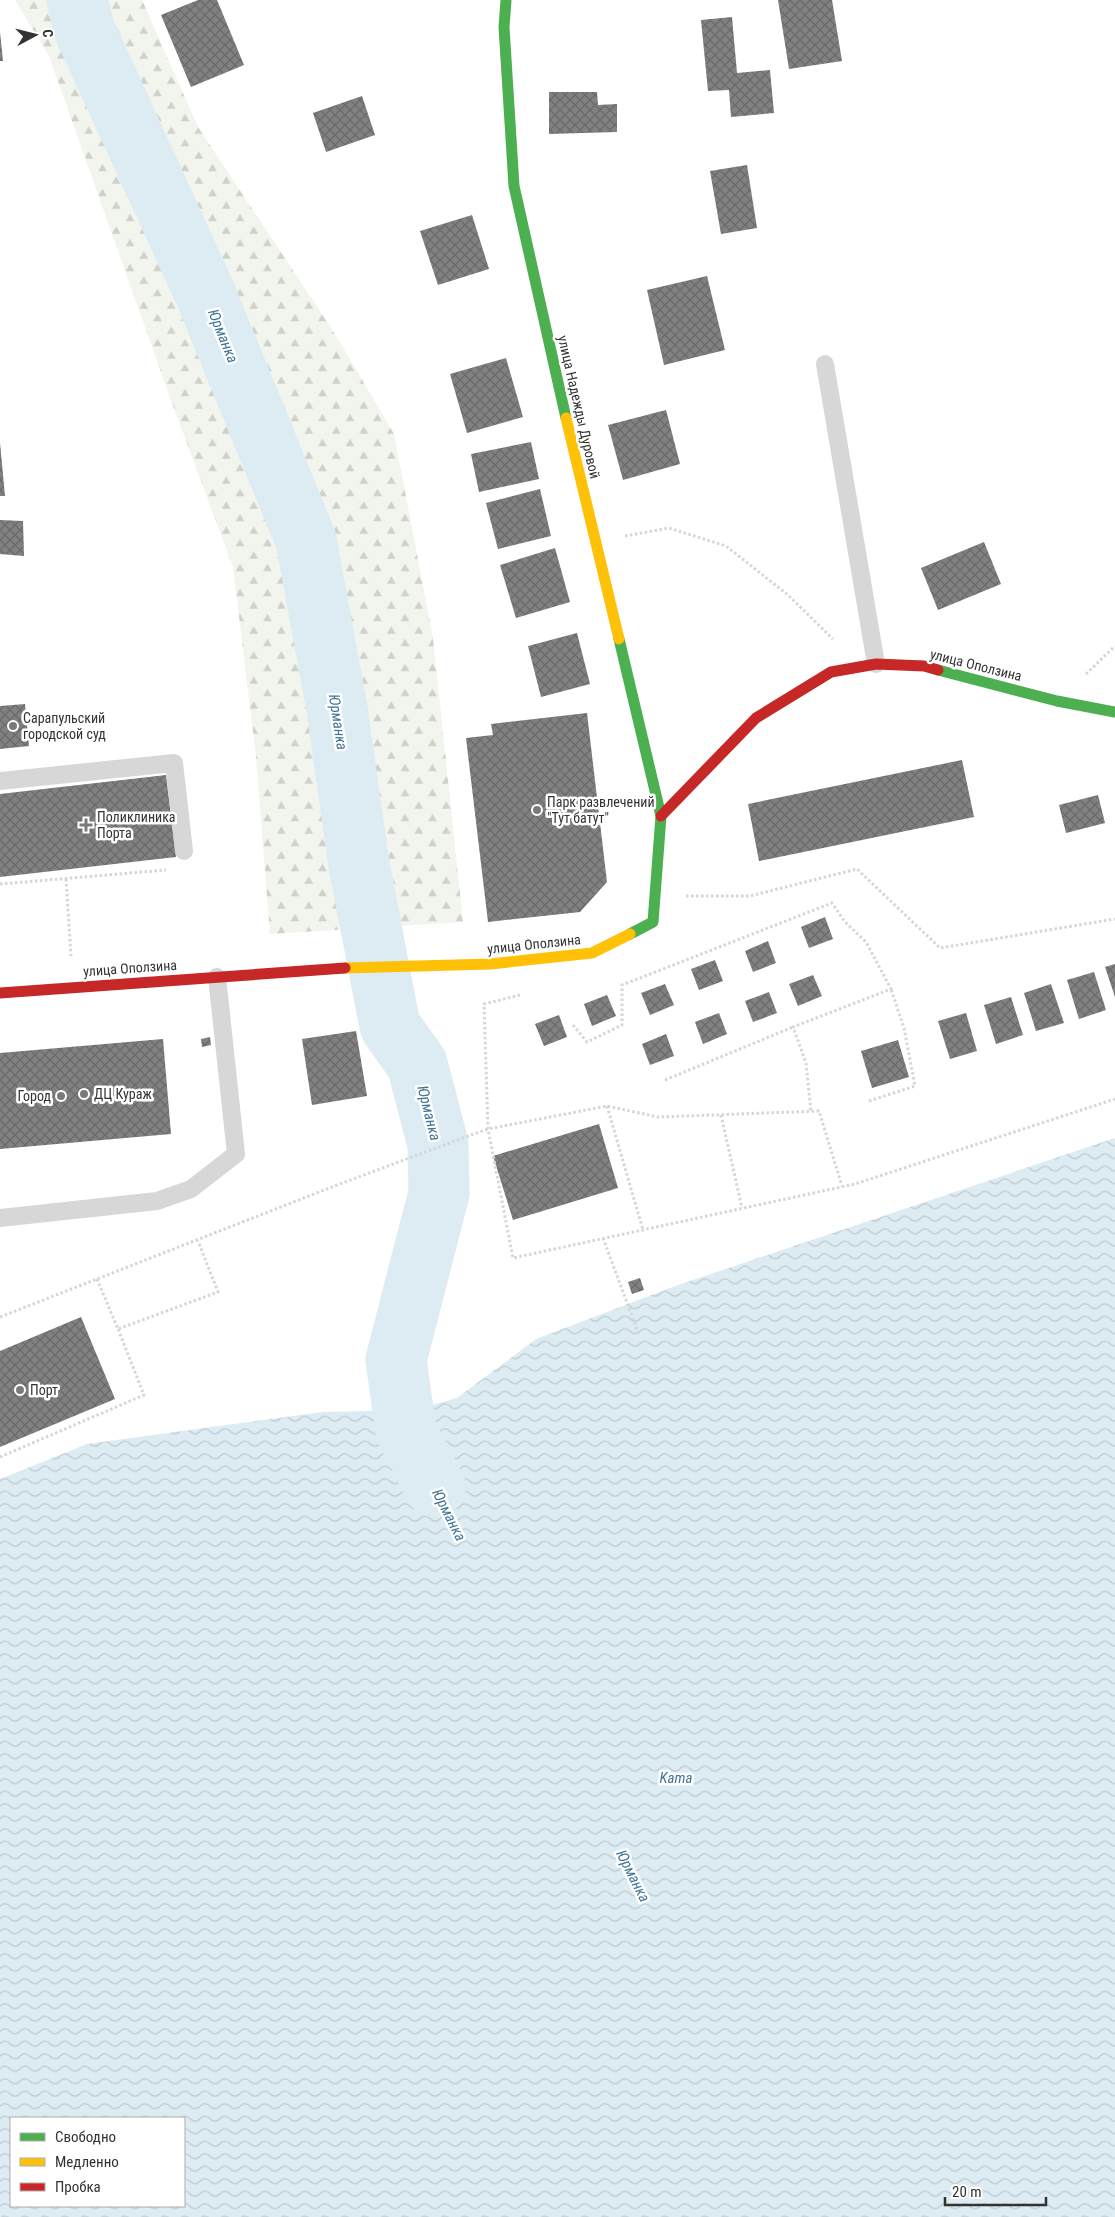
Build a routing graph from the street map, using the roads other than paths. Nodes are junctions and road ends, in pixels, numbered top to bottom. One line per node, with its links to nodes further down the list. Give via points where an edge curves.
1 (506, 0): 6 (street, улица Надежды Дуровой, via 504,27 514,186)
2 (825, 364): 3 (lane)
3 (869, 665): 4 (street, улица Оползина, via 924,666 1065,703); 6 (street, улица Оползина, via 831,672 756,718)
4 (1115, 712)
5 (0, 781): 7 (lane, via 174,763)
6 (661, 816): 8 (street, улица Оползина, via 653,922 592,953 490,964 355,966)
7 (184, 851)
8 (217, 976): 9 (street, улица Оползина); 10 (lane, via 236,1154 191,1189 157,1201)
9 (0, 993)
10 (0, 1218)

